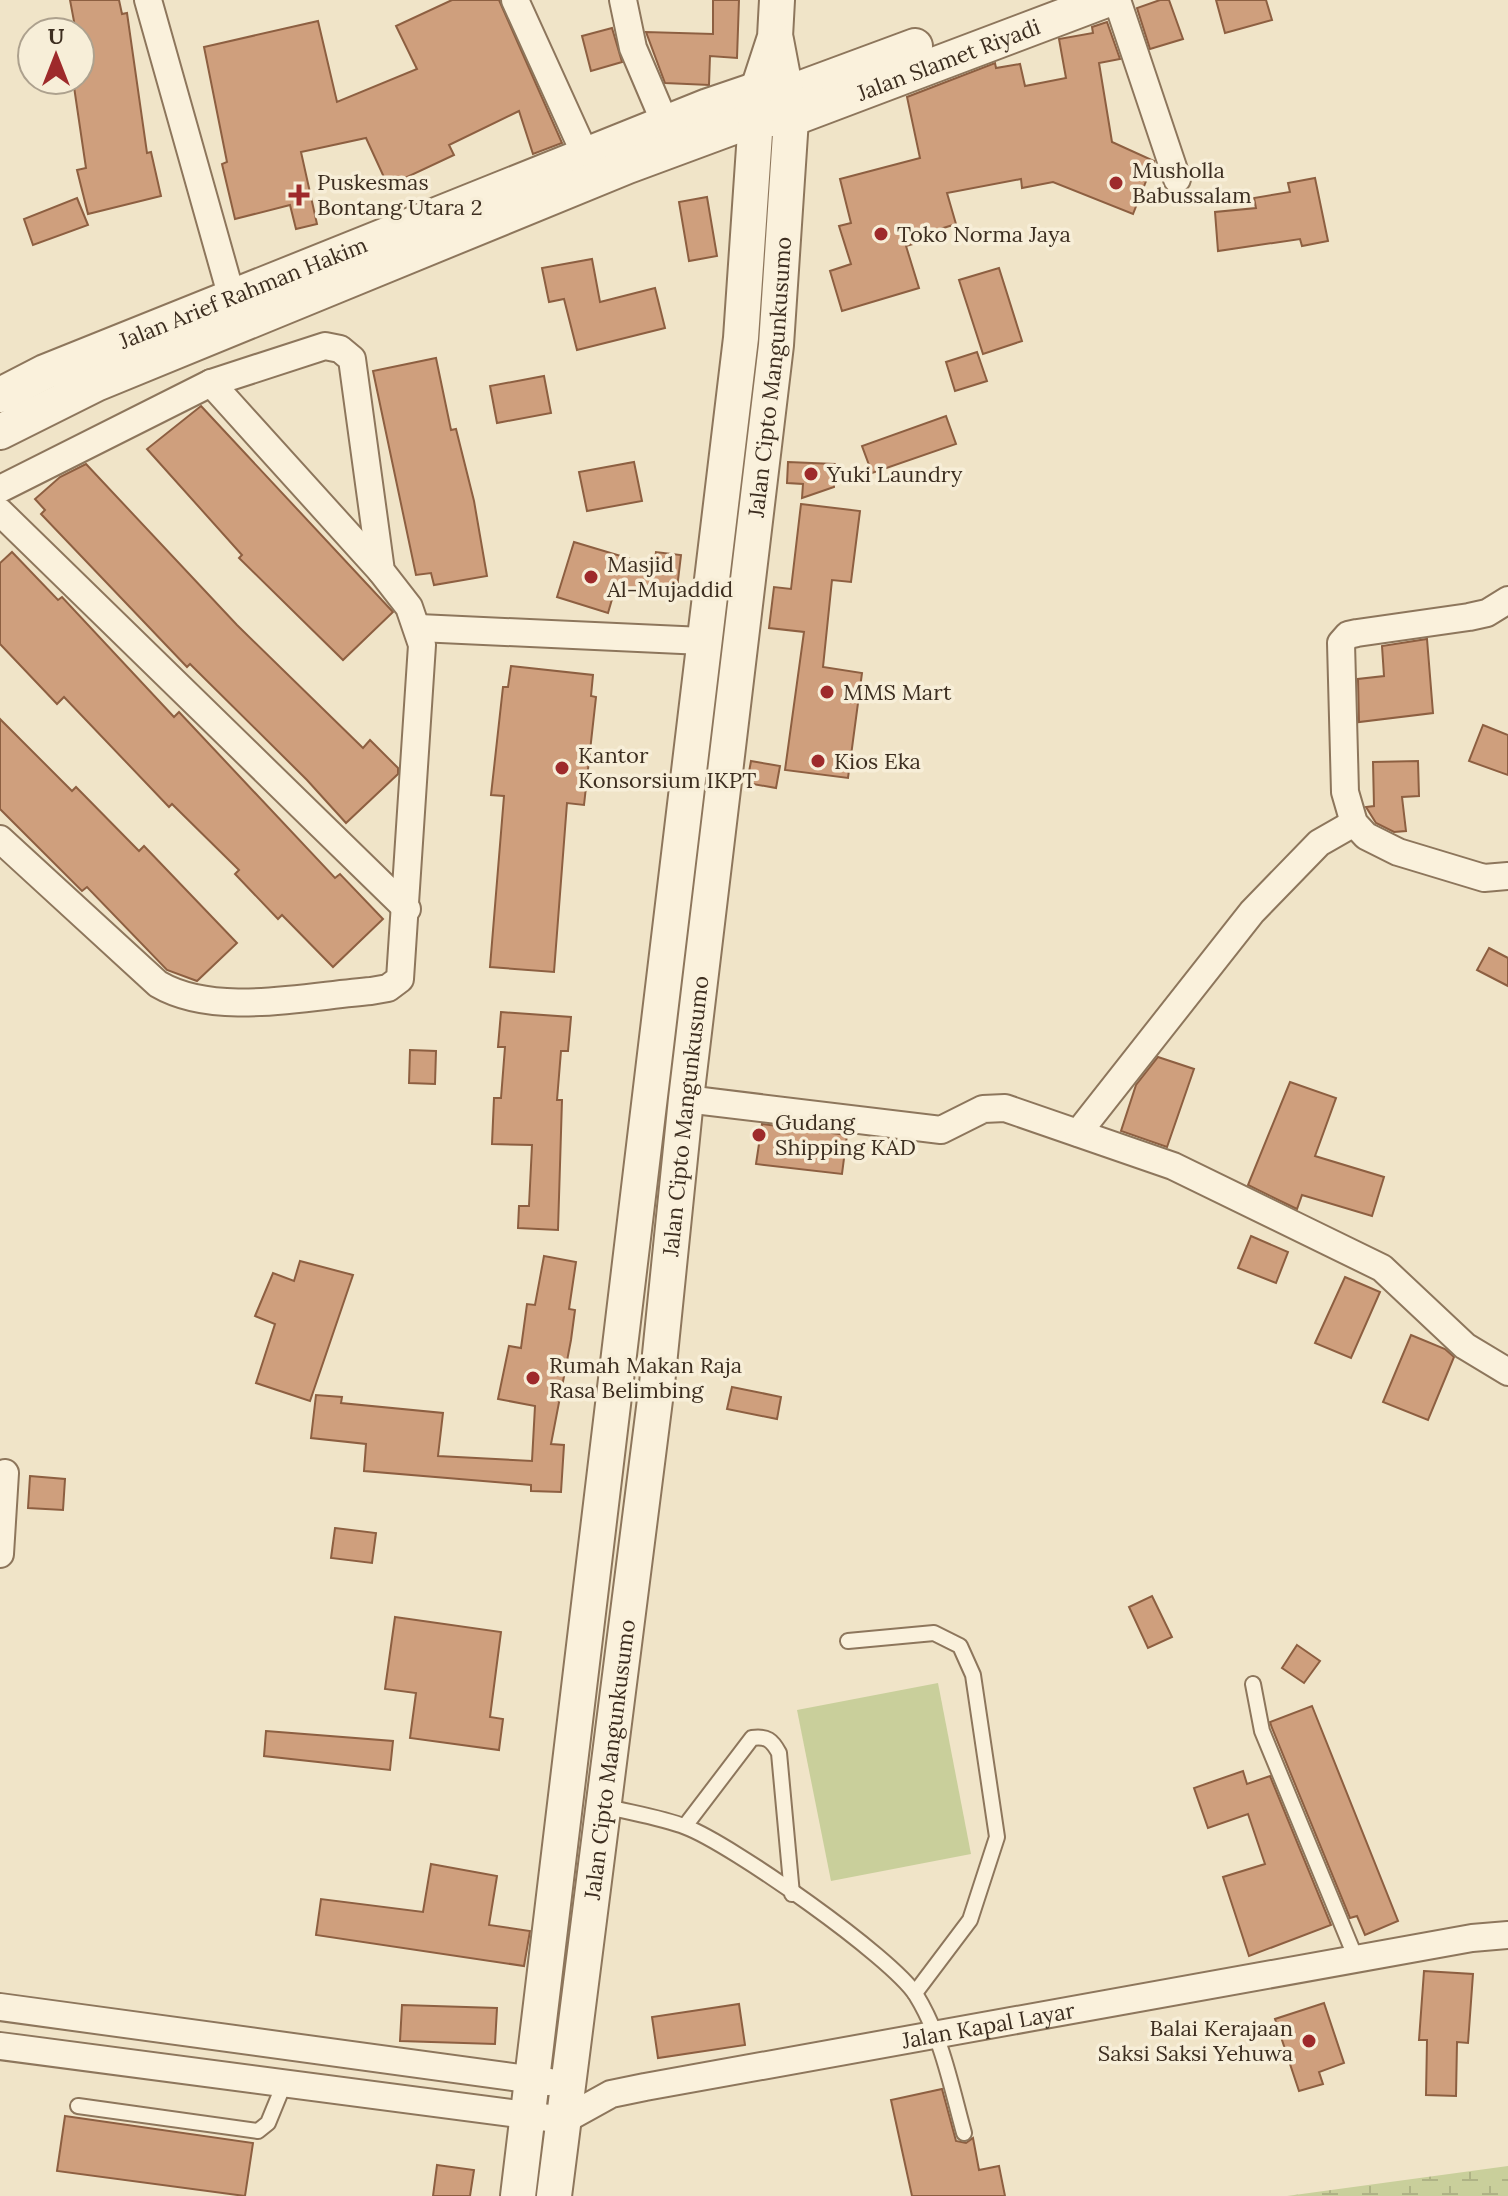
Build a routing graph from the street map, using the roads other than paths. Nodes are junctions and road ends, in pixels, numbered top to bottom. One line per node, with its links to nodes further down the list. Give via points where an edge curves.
1 (148, 0): 12 (street)
2 (515, 0): 10 (street)
3 (623, 0): 9 (street, via 633,48)
4 (777, 0): 8 (street, Jalan Cipto Mangunkusumo)
5 (1037, 0): 8 (street, Jalan Slamet Riyadi)
6 (1106, 0): 8 (street, Jalan Slamet Riyadi)
7 (1117, 0): 11 (street)
8 (773, 105): 9 (street, Jalan Arief Rahman Hakim); 15 (street, Jalan Arief Rahman Hakim, via 124,372); 21 (street, Jalan Cipto Mangunkusumo); 26 (street, Jalan Cipto Mangunkusumo, via 776,345)
9 (665, 123): 10 (street, Jalan Arief Rahman Hakim)
10 (585, 154): 12 (street, Jalan Arief Rahman Hakim)
11 (1177, 179)
12 (232, 298): 14 (street, Jalan Arief Rahman Hakim)
13 (211, 383): 16 (street); 18 (street); 18 (street, via 325,346 352,359)
14 (0, 395)
15 (0, 432)
16 (0, 489)
17 (0, 512): 25 (street)
18 (381, 571): 20 (street)
19 (1508, 600): 22 (street, via 1478,615 1344,637 1345,792)
20 (419, 628): 21 (street); 25 (street)
21 (703, 641): 45 (street, Jalan Cipto Mangunkusumo)
22 (1354, 823): 24 (street, via 1366,836 1398,852 1484,878); 27 (street, via 1319,843 1252,912)
23 (0, 839): 25 (street, via 158,984 203,1001 232,1003 388,988 400,979)
24 (1508, 876)
25 (407, 909)
26 (686, 1099): 27 (street, via 941,1130 995,1106); 34 (street, Jalan Cipto Mangunkusumo, via 657,1384)
27 (1078, 1133): 28 (street, via 1173,1166 1382,1268 1465,1346)
28 (1508, 1372)
29 (5, 1473): 30 (street)
30 (0, 1530): 31 (street)
31 (0, 1554)
32 (848, 1641): 39 (lane, via 934,1633 960,1646 973,1675 997,1837 970,1920)
33 (1253, 1684): 38 (lane, via 1262,1731)
34 (603, 1806): 35 (lane); 47 (street, Jalan Cipto Mangunkusumo)
35 (685, 1826): 36 (lane, via 718,1842); 36 (lane, via 752,1738 773,1741 779,1753)
36 (792, 1894): 39 (lane, via 883,1959)
37 (1508, 1935): 38 (street, Jalan Kapal Layar)
38 (1357, 1961): 42 (street, Jalan Kapal Layar)
39 (915, 1993): 42 (lane)
40 (0, 2007): 41 (street)
41 (165, 2031): 44 (street); 45 (street)
42 (937, 2033): 48 (street, Jalan Kapal Layar); 52 (lane)
43 (0, 2046): 44 (street)
44 (161, 2067): 46 (street)
45 (533, 2081): 47 (street); 50 (street, Jalan Cipto Mangunkusumo)
46 (284, 2084): 49 (lane, via 268,2123 258,2131); 50 (street)
47 (568, 2084): 48 (street); 51 (street, Jalan Cipto Mangunkusumo)
48 (611, 2094): 51 (street)
49 (78, 2106)
50 (528, 2118): 51 (street); 53 (street, Jalan Cipto Mangunkusumo)
51 (564, 2120): 54 (street, Jalan Cipto Mangunkusumo)
52 (964, 2133)
53 (518, 2196)
54 (554, 2196)

